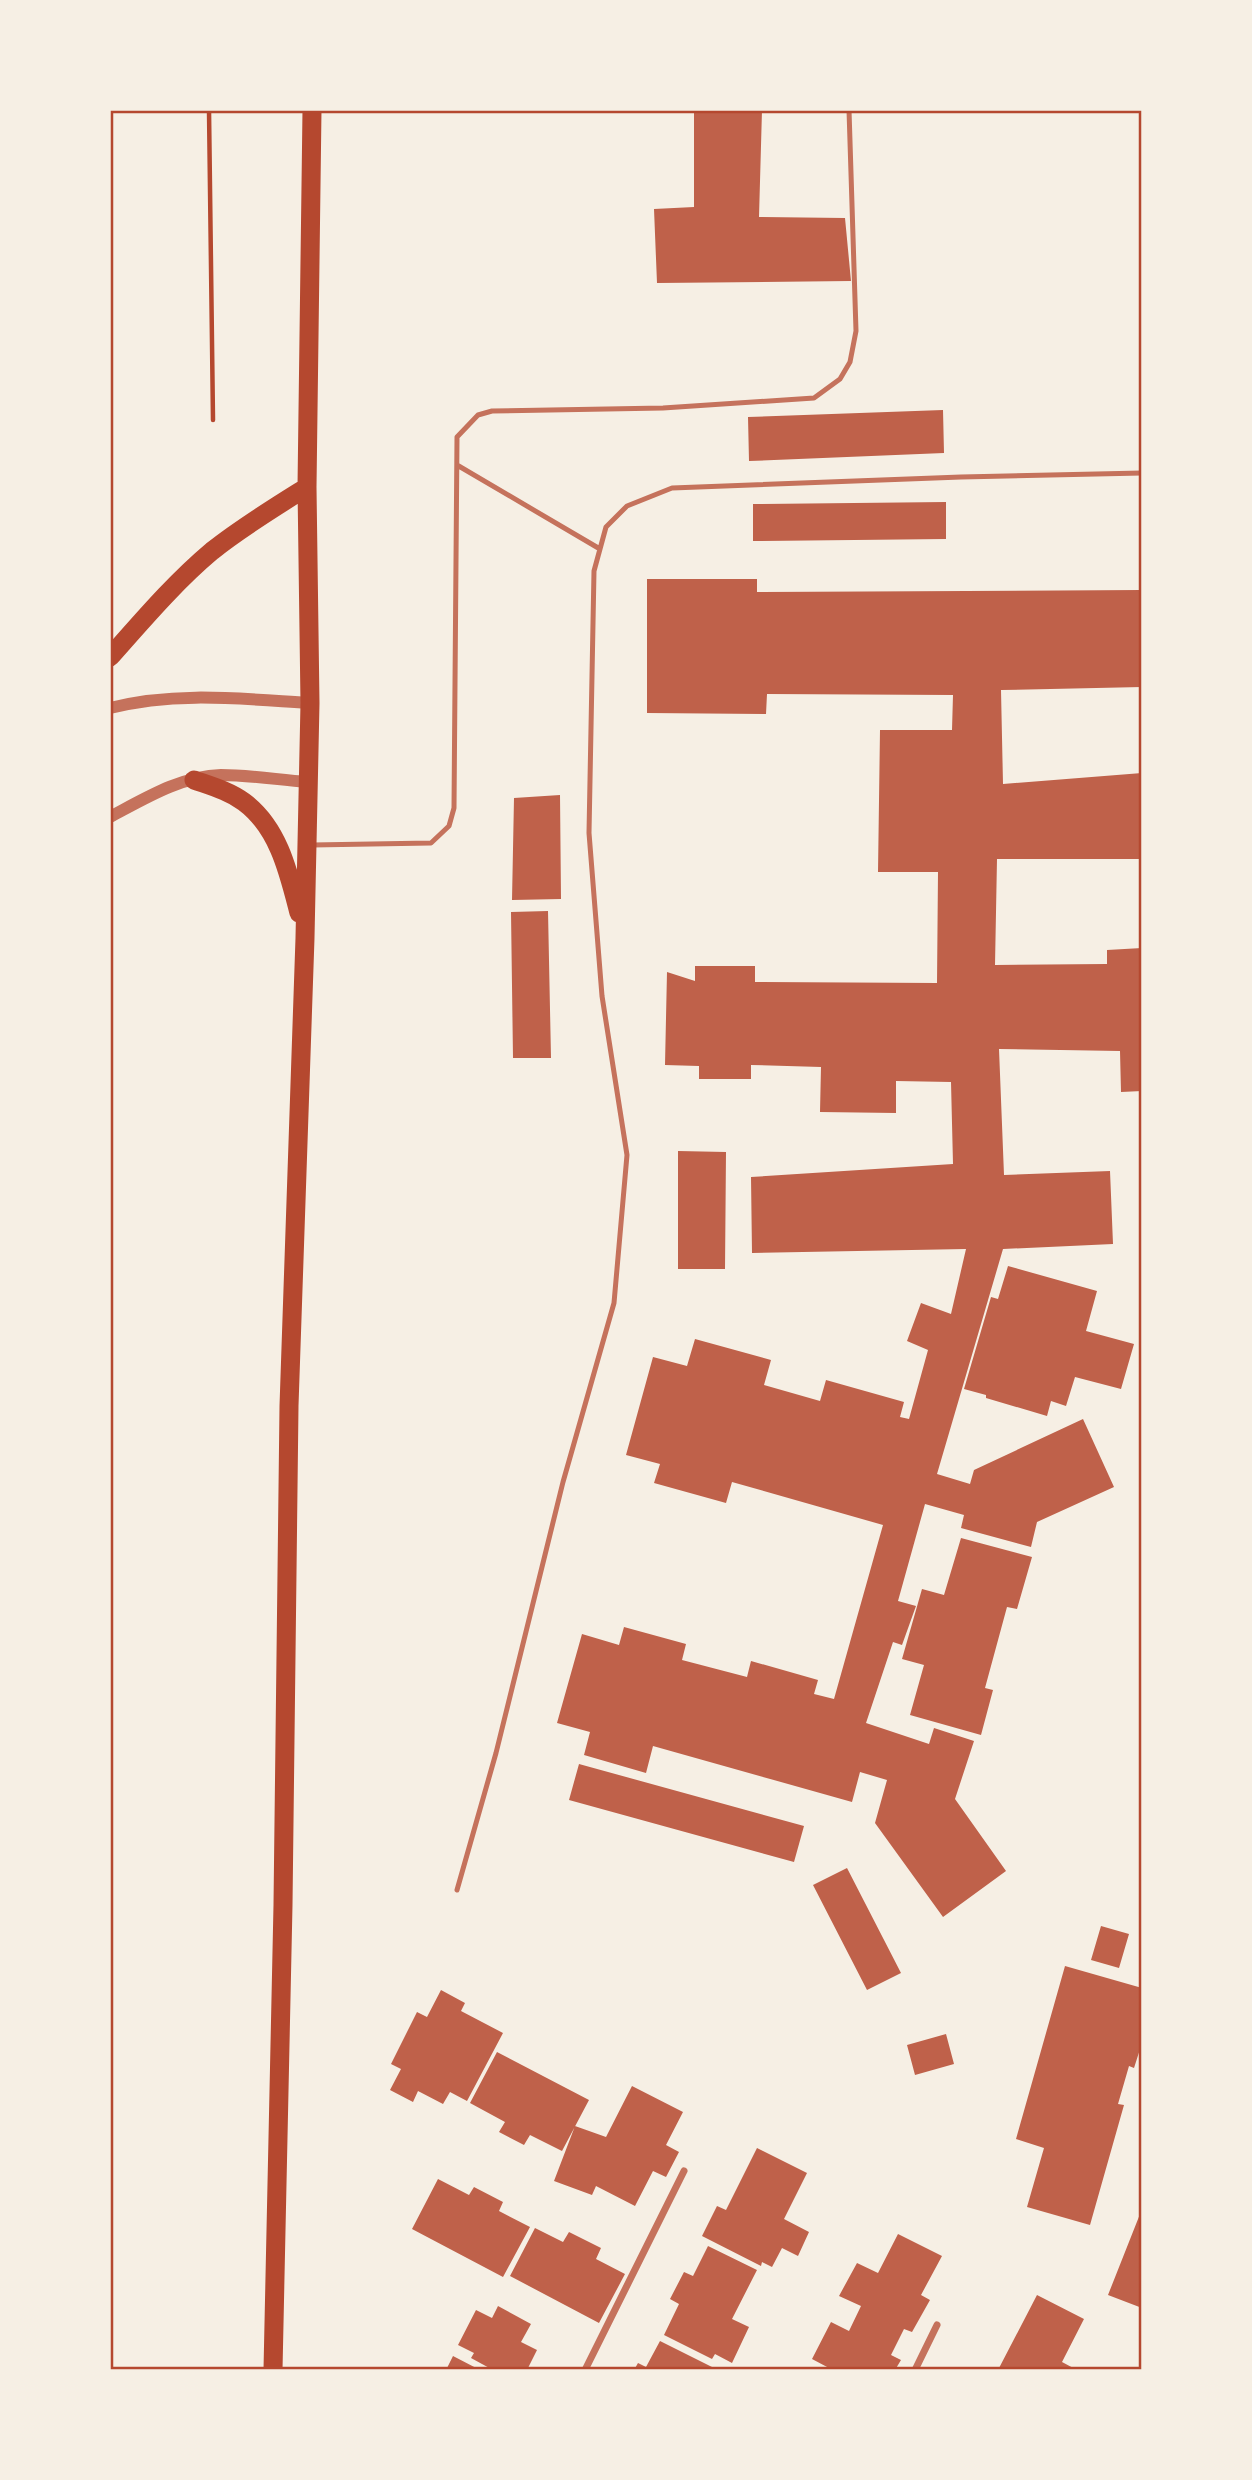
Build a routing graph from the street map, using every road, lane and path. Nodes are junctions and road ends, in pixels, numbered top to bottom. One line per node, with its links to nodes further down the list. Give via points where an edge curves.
1 (209, 110): 4 (path)
2 (312, 110): 7 (highway)
3 (849, 110): 5 (lane, via 856,331 850,362 840,379 814,398 663,408 492,411 478,415 457,438)
4 (214, 420)
5 (457, 465): 8 (lane); 15 (lane, via 454,808 449,826 431,843)
6 (1142, 473): 8 (lane, via 672,488 627,506 606,527)
7 (307, 487): 9 (highway, via 211,552); 10 (highway)
8 (600, 550): 17 (lane, via 594,571 589,833 602,996 627,1155 614,1303)
9 (110, 657)
10 (310, 703): 11 (street, via 191,697 141,700); 13 (highway)
11 (110, 708)
12 (194, 780): 13 (street, via 220,775); 14 (street, via 167,787); 16 (highway, via 244,802 267,826 291,880)
13 (308, 782): 15 (highway)
14 (110, 817)
15 (307, 845): 16 (highway)
16 (305, 938): 20 (highway, via 289,1406)
17 (457, 1890)
18 (684, 2171): 21 (street)
19 (937, 2325): 22 (street)
20 (273, 2370)
21 (585, 2370)
22 (915, 2370)

